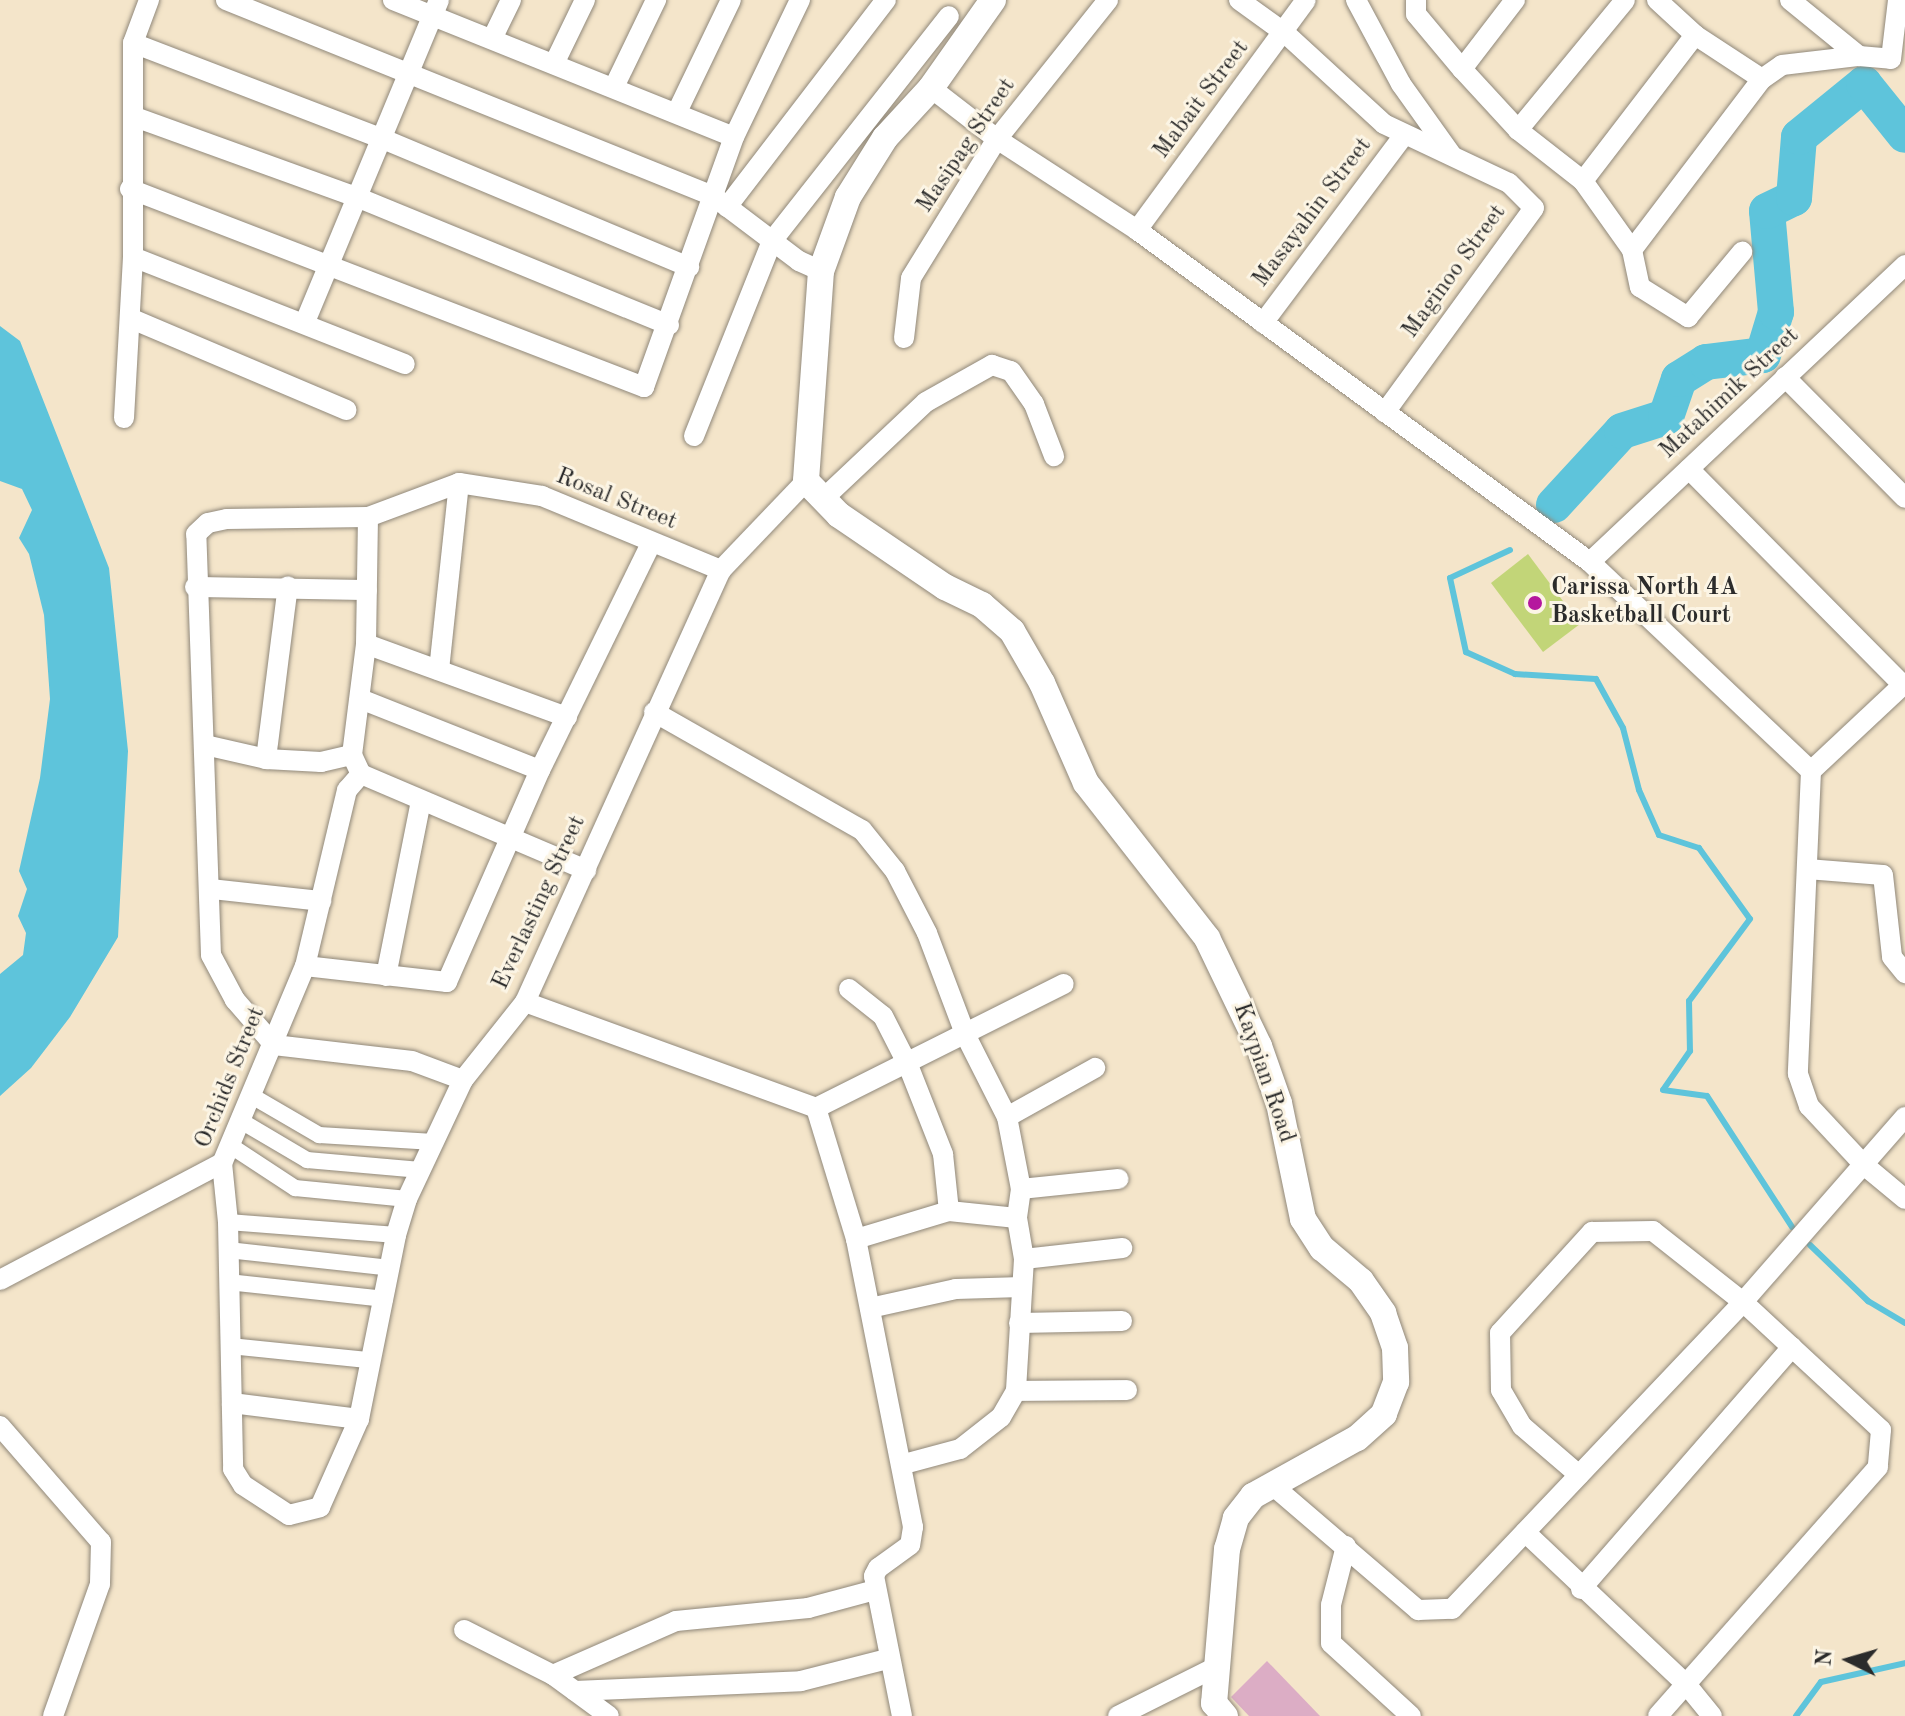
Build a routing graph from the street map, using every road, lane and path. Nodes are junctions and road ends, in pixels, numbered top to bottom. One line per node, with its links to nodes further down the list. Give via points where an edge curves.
1 (149, 0): 26 (street)
2 (226, 0): 30 (street)
3 (393, 0): 21 (street)
4 (511, 0): 25 (street)
5 (585, 0): 28 (street)
6 (656, 0): 32 (street)
7 (731, 0): 34 (street)
8 (800, 0): 38 (street)
9 (886, 0): 45 (street)
10 (993, 0): 33 (street)
11 (1108, 0): 40 (street, Masipag Street)
12 (1239, 0): 23 (street, Maginoo Street)
13 (1306, 0): 23 (street, Mabait Street)
14 (1356, 0): 41 (street, via 1401,84)
15 (1416, 0): 29 (street, via 1416,14)
16 (1515, 0): 29 (street)
17 (1625, 0): 36 (street)
18 (1657, 0): 24 (street)
19 (1790, 0): 27 (street)
20 (1898, 0): 27 (street, via 1891,59)
21 (435, 8): 25 (street); 30 (street)
22 (949, 16): 47 (street)
23 (1285, 33): 37 (street, Maginoo Street, via 1384,124); 46 (street, Mabait Street)
24 (1695, 35): 31 (street); 42 (street)
25 (493, 37): 28 (street)
26 (133, 43): 35 (street); 39 (street)
27 (1859, 56): 31 (street, via 1782,65)
28 (554, 64): 32 (street)
29 (1462, 69): 36 (street)
30 (405, 75): 39 (street); 45 (street)
31 (1762, 79): 48 (street)
32 (614, 87): 34 (street)
33 (931, 88): 40 (street); 54 (street, via 885,138 848,197)
34 (677, 112): 38 (street)
35 (135, 117): 43 (street); 44 (street)
36 (1518, 130): 42 (street)
37 (1404, 135): 41 (street, Maginoo Street); 57 (street, Masayahin Street)
38 (734, 137): 45 (street)
39 (383, 139): 44 (street); 53 (street)
40 (997, 139): 46 (street); 59 (street, Masipag Street, via 911,278)
41 (1454, 157): 63 (street, Maginoo Street, via 1509,183 1534,208)
42 (1583, 181): 48 (street)
43 (130, 189): 50 (street); 51 (street)
44 (359, 198): 51 (street); 58 (street)
45 (720, 202): 47 (street); 53 (street)
46 (1137, 230): 57 (street)
47 (772, 241): 54 (street); 65 (street)
48 (1632, 250): 49 (street, via 1640,287 1688,317)
49 (1742, 252)
50 (133, 257): 55 (street); 56 (street)
51 (329, 263): 56 (street); 58 (street, via 644,387)
52 (1905, 265): 61 (street, Matahimik Street)
53 (689, 267): 58 (street)
54 (821, 271): 70 (street)
55 (132, 319): 62 (street); 64 (street)
56 (305, 322): 60 (street)
57 (1263, 323): 63 (street)
58 (669, 325)
59 (904, 338)
60 (405, 364)
61 (1785, 377): 67 (street, Matahimik Street); 69 (street)
62 (346, 410)
63 (1385, 412): 73 (street)
64 (124, 418)
65 (694, 436)
66 (1054, 456): 70 (street, Everlasting Street, via 1027,393 1011,371 992,365 926,402)
67 (1689, 469): 73 (street, Matahimik Street); 80 (street)
68 (459, 483): 71 (street, Rosal Street); 72 (street, Rosal Street, via 542,496); 79 (street)
69 (1902, 488)
70 (815, 490): 74 (street, Everlasting Street); 147 (street, Kaypian Road, via 839,515 945,587 982,605 1012,631 1042,683 1086,783 1207,938 1236,993 1279,1103 1303,1219 1322,1248 1361,1281 1383,1313 1395,1348 1396,1382 1384,1414 1357,1438)
71 (368, 517): 76 (street, Rosal Street, via 208,523 196,534); 77 (street)
72 (651, 543): 74 (street, Rosal Street); 83 (street)
73 (1590, 562): 88 (street)
74 (721, 570): 82 (street, Everlasting Street)
75 (288, 586): 76 (street); 77 (street); 86 (street)
76 (195, 587): 84 (street)
77 (367, 590): 78 (street)
78 (366, 644): 79 (street); 81 (street)
79 (439, 670): 83 (street)
80 (1904, 684): 88 (street)
81 (363, 700): 85 (street); 87 (street)
82 (654, 712): 93 (street, Everlasting Street); 102 (street, via 862,830 895,871 927,933)
83 (567, 717): 87 (street)
84 (205, 745): 86 (street); 94 (street)
85 (352, 755): 86 (street, via 321,762); 89 (street)
86 (266, 759)
87 (540, 770): 91 (street)
88 (1811, 771): 92 (street)
89 (361, 774): 90 (street); 95 (street, Orchids Street, via 347,790)
90 (421, 801): 91 (street); 98 (street)
91 (511, 837): 93 (street); 98 (street, via 447,982)
92 (1807, 869): 97 (street, via 1883,875 1892,957); 114 (street, via 1798,1074 1809,1106)
93 (586, 870): 101 (street, Everlasting Street)
94 (211, 889): 95 (street); 103 (street, via 211,955 235,1000)
95 (321, 901): 96 (street, Orchids Street)
96 (305, 966): 98 (street); 103 (street, Orchids Street)
97 (1905, 973)
98 (386, 976)
99 (1064, 984): 102 (street)
100 (849, 989): 104 (street, via 883,1016)
101 (525, 1002): 106 (street, Everlasting Street); 108 (street)
102 (966, 1036): 104 (street); 109 (street)
103 (274, 1045): 106 (street, via 412,1061); 107 (street, Orchids Street)
104 (908, 1065): 108 (street); 120 (street, via 943,1154)
105 (1095, 1068): 109 (street)
106 (463, 1080): 112 (street, Everlasting Street)
107 (252, 1096): 111 (street, Orchids Street); 112 (street, via 319,1135)
108 (816, 1108): 124 (street)
109 (1007, 1117): 117 (street)
110 (1905, 1117): 114 (street)
111 (241, 1121): 113 (street, Orchids Street); 115 (street, via 307,1160)
112 (434, 1142): 115 (street, Everlasting Street)
113 (226, 1154): 118 (street, via 295,1188); 122 (street, Orchids Street); 129 (street)
114 (1864, 1165): 119 (street); 133 (street)
115 (421, 1170): 118 (street, Everlasting Street)
116 (1118, 1179): 117 (street)
117 (1021, 1189): 121 (street)
118 (407, 1199): 123 (street, Everlasting Street)
119 (1905, 1199)
120 (949, 1211): 121 (street); 124 (street)
121 (1017, 1218): 127 (street)
122 (228, 1222): 123 (street); 126 (street, Orchids Street)
123 (396, 1235): 128 (street, Everlasting Street)
124 (856, 1239): 134 (street)
125 (1122, 1248): 127 (street)
126 (228, 1250): 128 (street); 130 (street, Orchids Street)
127 (1024, 1259): 131 (street)
128 (390, 1268): 132 (street, Everlasting Street)
129 (0, 1280)
130 (228, 1282): 132 (street); 137 (street, Orchids Street)
131 (1022, 1287): 134 (street, via 956,1289); 136 (street)
132 (385, 1299): 139 (street, Everlasting Street)
133 (1743, 1302): 138 (street); 146 (street); 146 (street, via 1653,1231 1592,1232 1500,1333 1501,1390 1522,1426)
134 (870, 1308): 145 (street)
135 (1122, 1321): 136 (street)
136 (1019, 1323): 141 (street)
137 (230, 1346): 139 (street); 142 (street, Orchids Street)
138 (1792, 1347): 151 (street); 157 (street, via 1881,1430 1878,1467)
139 (367, 1360): 143 (street, Everlasting Street)
140 (1127, 1390): 141 (street)
141 (1016, 1391): 145 (street, via 1001,1417 960,1449)
142 (232, 1403): 143 (street); 148 (street, Orchids Street, via 233,1469 243,1485 289,1515)
143 (359, 1419): 148 (street, Everlasting Street, via 320,1507)
144 (0, 1426): 159 (street, via 101,1542 100,1584)
145 (904, 1464): 152 (street, via 914,1536 910,1545 878,1568)
146 (1579, 1475): 149 (street)
147 (1271, 1484): 150 (street); 155 (street, Kaypian Road, via 1236,1518 1227,1549)
148 (306, 1515)
149 (1525, 1532): 150 (street, via 1452,1609 1418,1610); 151 (street)
150 (1346, 1546): 164 (street, via 1331,1605 1331,1643)
151 (1581, 1589): 157 (street)
152 (875, 1590): 154 (street); 156 (street, via 808,1608 676,1621)
153 (464, 1630): 156 (street)
154 (887, 1659): 158 (street, via 801,1681); 161 (street)
155 (1218, 1666): 162 (street); 163 (street, Kaypian Road, via 1214,1703)
156 (553, 1675): 158 (street)
157 (1686, 1684): 165 (street); 166 (street)
158 (575, 1691): 160 (street)
159 (53, 1716)
160 (609, 1716)
161 (902, 1716)
162 (1118, 1716)
163 (1225, 1716)
164 (1411, 1716)
165 (1658, 1716)
166 (1712, 1716)

